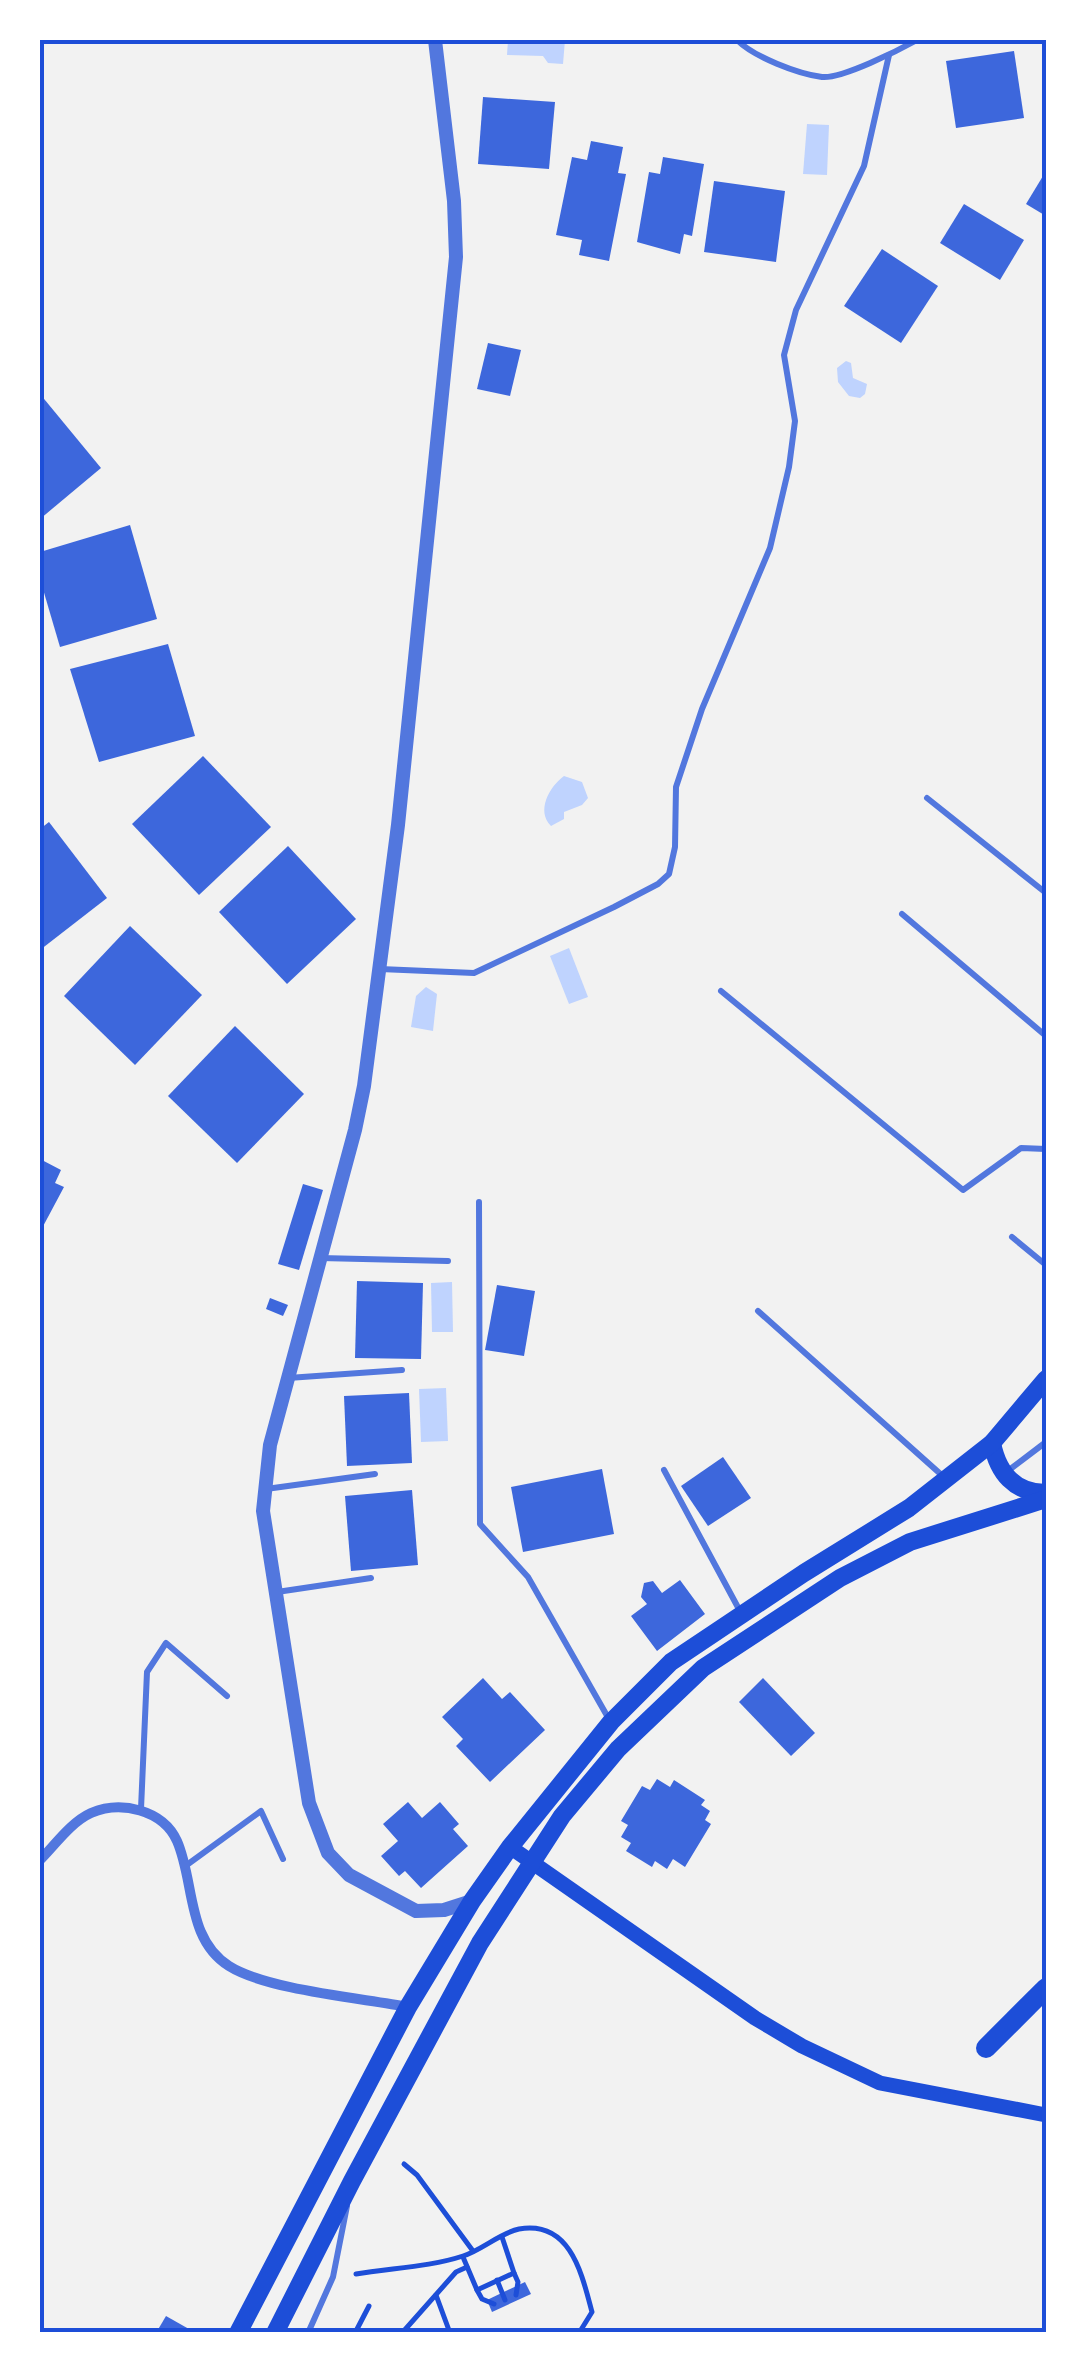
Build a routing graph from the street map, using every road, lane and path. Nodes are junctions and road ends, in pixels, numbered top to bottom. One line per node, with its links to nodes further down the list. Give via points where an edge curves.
1 (435, 40): 8 (street, via 456,257)
2 (737, 40): 4 (lane, via 750,54 825,78)
3 (917, 40): 4 (lane)
4 (890, 56): 8 (lane, via 864,166 796,310 784,355 795,421 789,467 770,548 676,787 669,874 474,974)
5 (926, 798): 6 (lane)
6 (1046, 893)
7 (902, 914): 10 (lane)
8 (379, 969): 14 (street, via 355,1130)
9 (720, 992): 11 (lane, via 964,1190 1021,1148)
10 (1046, 1036)
11 (1046, 1149)
12 (479, 1202): 33 (lane, via 480,1524 528,1577)
13 (1012, 1237): 16 (lane)
14 (319, 1258): 15 (lane); 19 (street)
15 (448, 1260)
16 (1046, 1265)
17 (758, 1311): 26 (lane)
18 (402, 1370): 19 (lane)
19 (286, 1378): 27 (street)
20 (1046, 1379): 22 (main road)
21 (1046, 1442): 25 (lane)
22 (992, 1443): 25 (main road); 26 (main road)
23 (664, 1470): 31 (lane)
24 (375, 1474): 27 (lane)
25 (1004, 1474): 28 (main road)
26 (946, 1479): 31 (main road)
27 (265, 1489): 30 (street)
28 (1046, 1496): 38 (main road, via 910,1542 840,1578 703,1668 618,1749)
29 (370, 1578): 30 (lane)
30 (276, 1592): 40 (street, via 308,1803 328,1852 348,1875 416,1910)
31 (742, 1614): 33 (main road, via 671,1662)
32 (227, 1696): 34 (lane, via 166,1642 147,1672)
33 (611, 1722): 35 (main road)
34 (141, 1811): 37 (street, via 118,1807 90,1814); 39 (street, via 158,1818 177,1840)
35 (510, 1847): 38 (main road); 40 (main road)
36 (283, 1858): 39 (lane, via 260,1811)
37 (40, 1860)
38 (533, 1861): 44 (main road, via 802,2046 880,2083); 46 (main road, via 480,1943)
39 (183, 1867): 42 (street, via 202,1938 226,1965 263,1981)
40 (472, 1901): 42 (main road)
41 (1046, 1988): 43 (highway)
42 (408, 2007): 60 (main road)
43 (986, 2048)
44 (1046, 2115)
45 (404, 2164): 48 (path)
46 (352, 2181): 61 (main road); 62 (lane, via 333,2276)
47 (502, 2237): 48 (path); 51 (path); 66 (path, via 536,2229 570,2248 592,2312)
48 (473, 2252): 49 (path)
49 (463, 2256): 50 (path); 52 (path)
50 (467, 2267): 54 (path); 55 (path)
51 (514, 2273): 53 (path); 56 (path)
52 (356, 2274)
53 (497, 2280): 54 (path); 57 (path)
54 (477, 2290): 58 (path)
55 (436, 2294): 64 (path); 65 (path)
56 (516, 2295)
57 (505, 2300)
58 (494, 2304)
59 (369, 2306): 63 (path)
60 (238, 2333)
61 (276, 2333)
62 (308, 2333)
63 (356, 2333)
64 (402, 2333)
65 (450, 2333)
66 (579, 2333)

